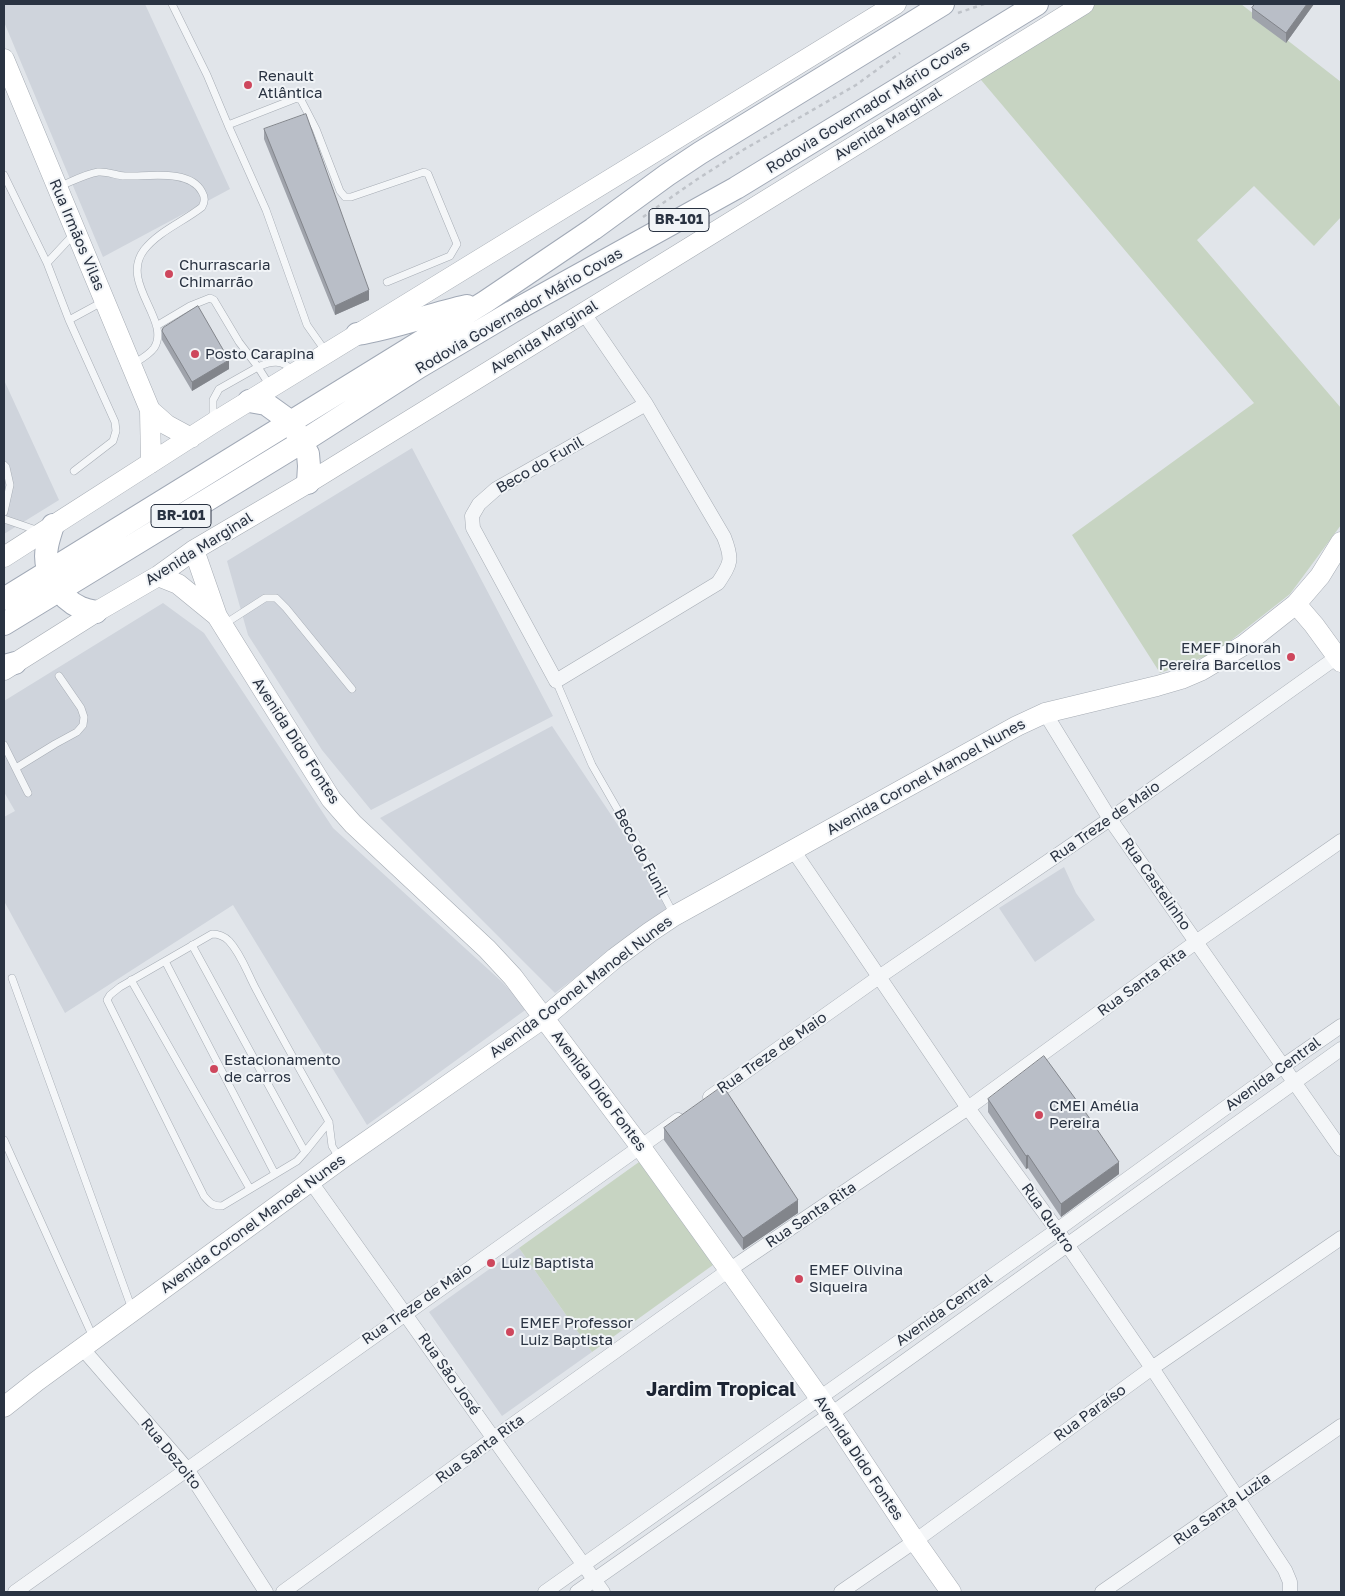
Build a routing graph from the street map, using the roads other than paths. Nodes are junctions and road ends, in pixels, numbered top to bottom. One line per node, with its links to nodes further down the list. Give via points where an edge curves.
1 (172, 4): 7 (lane)
2 (896, 4): 18 (street)
3 (1037, 4): 30 (main road, Rodovia Governador Mário Covas / BR-101, via 736,188 419,367)
4 (1084, 4): 15 (street, Avenida Marginal)
5 (949, 9): 14 (main road, Rodovia Governador Mário Covas / BR-101, via 700,153)
6 (4, 59): 9 (street, Rua Irmãos Vilas)
7 (228, 125): 12 (lane, via 297,98 316,130 345,197 351,198 424,172 428,174 457,244 450,256); 19 (lane, via 266,210 307,326)
8 (4, 175): 11 (lane)
9 (57, 188): 10 (street, Rua Irmãos Vilas); 17 (lane, via 97,172 106,172 120,176 175,176 200,188 204,198 202,207 158,237 140,258 139,282)
10 (76, 232): 11 (lane); 13 (street, Rua Irmãos Vilas)
11 (47, 263): 16 (lane)
12 (387, 282)
13 (104, 301): 16 (lane); 20 (street, Rua Irmãos Vilas)
14 (485, 302): 18 (main road); 27 (main road, Rodovia Governador Mário Covas / BR-101)
15 (583, 312): 25 (street); 34 (street, Avenida Marginal)
16 (69, 320): 33 (lane, via 115,422 116,432 113,441)
17 (158, 325): 20 (lane, via 156,346); 21 (lane, via 210,298)
18 (357, 334): 19 (street)
19 (327, 353): 22 (street)
20 (131, 365): 26 (street, Rua Irmãos Vilas)
21 (258, 367): 22 (lane, via 280,361); 23 (lane); 28 (lane, via 219,389 213,400)
22 (295, 373): 23 (street)
23 (271, 388): 24 (street)
24 (249, 401): 27 (main road, via 266,404); 28 (street)
25 (646, 404): 51 (street, via 724,537 730,562 718,583); 51 (street, Beco do Funil, via 496,489 479,504 472,516 473,528)
26 (150, 410): 29 (street, Rua Irmãos Vilas, via 167,425); 31 (street, Rua Irmãos Vilas)
27 (291, 422): 30 (main road); 42 (main road, Rodovia Governador Mário Covas / BR-101)
28 (213, 423): 29 (street)
29 (191, 438): 31 (street)
30 (302, 442): 34 (main road, via 308,454); 42 (main road, Rodovia Governador Mário Covas / BR-101)
31 (151, 463): 37 (street)
32 (4, 465): 35 (lane, via 10,486)
33 (74, 471)
34 (308, 483): 39 (street, Avenida Marginal)
35 (4, 512)
36 (4, 520): 37 (lane)
37 (48, 528): 40 (street); 42 (main road, via 46,562)
38 (1341, 542): 44 (street, Avenida Coronel Manoel Nunes, via 1320,576)
39 (194, 550): 41 (street, Avenida Marginal); 46 (street, Avenida Dido Fontes)
40 (4, 557)
41 (158, 576): 45 (street, Avenida Marginal); 46 (street, Avenida Dido Fontes, via 178,584)
42 (54, 580): 43 (main road, Rodovia Governador Mário Covas / BR-101); 45 (main road, via 72,602); 47 (main road, Rodovia Governador Mário Covas / BR-101)
43 (4, 599)
44 (1296, 604): 48 (street); 53 (street, Avenida Coronel Manoel Nunes, via 1244,645 1202,670 1157,686)
45 (96, 612): 49 (street, Avenida Marginal)
46 (220, 620): 52 (lane, via 265,598 276,598); 67 (street, Avenida Dido Fontes, via 331,800 487,949)
47 (4, 624)
48 (1339, 660): 57 (street, Rua Treze de Maio)
49 (7, 667)
50 (59, 676): 55 (lane, via 81,708 83,726)
51 (556, 681): 60 (lane, Beco do Funil, via 592,765)
52 (352, 690)
53 (1045, 713): 57 (street, Rua Castelinho); 59 (street, Avenida Coronel Manoel Nunes)
54 (4, 745): 55 (lane)
55 (16, 768): 56 (lane)
56 (28, 793)
57 (1110, 819): 61 (street, Rua Castelinho); 64 (street, Rua Treze de Maio)
58 (1341, 841): 61 (street, Rua Santa Rita)
59 (793, 850): 60 (street, Avenida Coronel Manoel Nunes); 64 (street, Rua Quatro)
60 (674, 916): 67 (street, Avenida Coronel Manoel Nunes, via 615,958)
61 (1196, 942): 70 (street, Rua Castelinho); 72 (street, Rua Santa Rita)
62 (192, 946): 63 (lane); 73 (lane, via 212,934 218,934 229,941 240,955); 77 (lane)
63 (165, 961): 66 (lane); 79 (lane)
64 (879, 977): 72 (street, Rua Quatro); 75 (street, Rua Treze de Maio)
65 (12, 978): 86 (lane)
66 (131, 980): 81 (lane); 81 (lane, via 110,995 107,1000 109,1007 204,1196 210,1204 222,1206)
67 (545, 1017): 75 (street, Avenida Dido Fontes); 78 (street, Avenida Coronel Manoel Nunes)
68 (1341, 1026): 70 (street, Avenida Central)
69 (1341, 1050): 71 (street, Avenida Central)
70 (1283, 1066): 71 (street, Rua Castelinho); 82 (street, Avenida Central)
71 (1295, 1082): 76 (street, Rua Castelinho); 84 (street, Avenida Central)
72 (968, 1108): 82 (street, Rua Quatro); 85 (street, Rua Santa Rita)
73 (329, 1122): 77 (lane); 78 (lane, via 332,1146)
74 (4, 1140): 88 (lane)
75 (640, 1146): 85 (street, Avenida Dido Fontes); 87 (street, Rua Treze de Maio)
76 (1341, 1149)
77 (305, 1152): 79 (lane)
78 (340, 1160): 80 (street, Avenida Coronel Manoel Nunes)
79 (275, 1174): 81 (lane)
80 (311, 1182): 86 (street, Avenida Coronel Manoel Nunes); 87 (street, Rua São José)
81 (250, 1189)
82 (1057, 1230): 84 (street, Rua Quatro); 90 (street, Avenida Central)
83 (1341, 1238): 89 (street, Rua Paraíso)
84 (1067, 1245): 89 (street, Rua Quatro); 90 (street, Avenida Central)
85 (729, 1270): 90 (street, Avenida Dido Fontes); 93 (street, Rua Santa Rita)
86 (133, 1312): 88 (street, Avenida Coronel Manoel Nunes)
87 (405, 1313): 93 (street, Rua São José); 94 (street, Rua Treze de Maio)
88 (88, 1344): 91 (street, Avenida Coronel Manoel Nunes); 94 (street, Rua Dezoito)
89 (1152, 1368): 95 (street, Rua Quatro); 96 (street, Rua Paraíso)
90 (825, 1406): 96 (street, Avenida Dido Fontes); 97 (street, Avenida Central); 98 (street, Avenida Central)
91 (4, 1407)
92 (1341, 1426): 95 (street, Rua Santa Luzia)
93 (494, 1438): 97 (street, Rua São José); 101 (street, Rua Santa Rita)
94 (187, 1469): 99 (street, Rua Treze de Maio); 100 (street, Rua Dezoito)
95 (1238, 1497): 107 (street, Rua Santa Luzia); 108 (street, Rua Quatro, via 1285,1570)
96 (915, 1541): 105 (street, Rua Paraíso); 106 (street, Avenida Dido Fontes)
97 (583, 1565): 98 (street, Rua São José); 102 (street, Avenida Central)
98 (594, 1580): 103 (street, Avenida Central); 104 (street, Rua São José)
99 (15, 1592)
100 (266, 1592)
101 (283, 1592)
102 (545, 1592)
103 (577, 1592)
104 (603, 1592)
105 (841, 1592)
106 (951, 1592)
107 (1102, 1592)
108 (1290, 1592)

